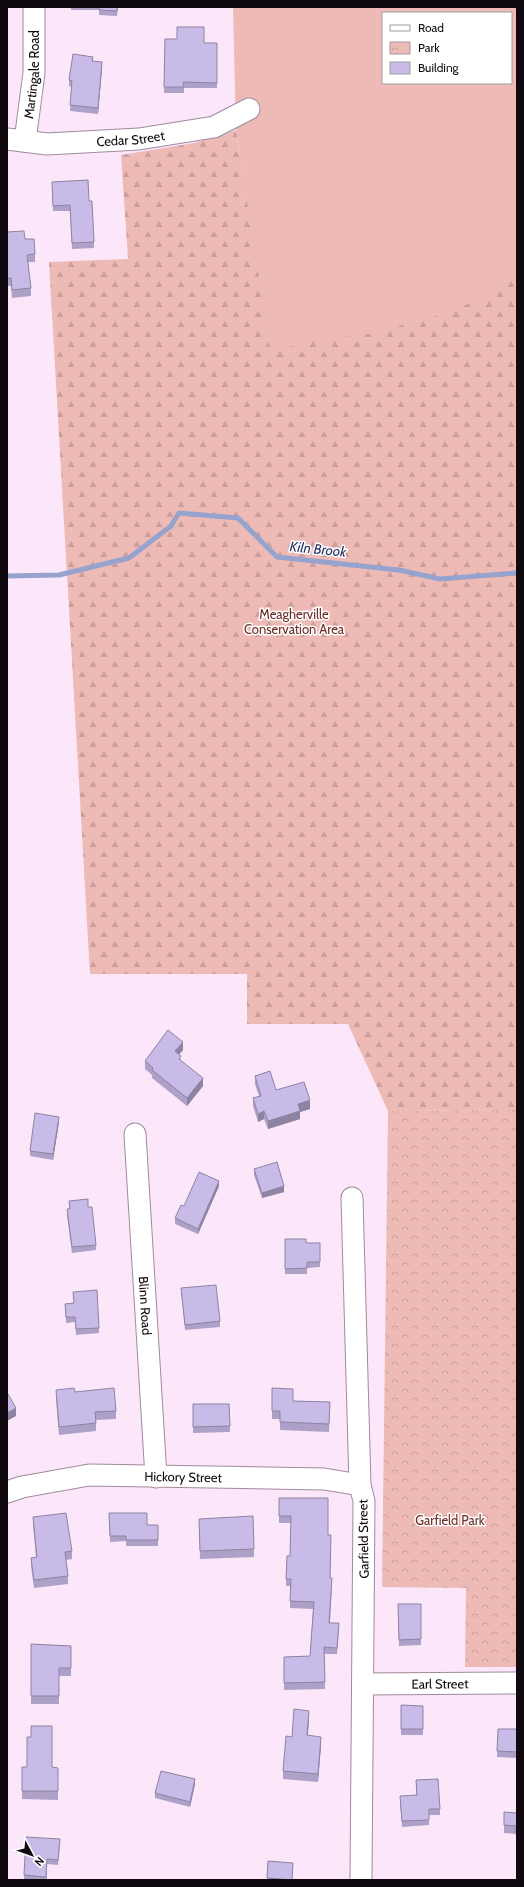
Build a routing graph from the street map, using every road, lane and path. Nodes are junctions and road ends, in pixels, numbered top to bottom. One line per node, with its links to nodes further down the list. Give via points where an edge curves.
1 (34, 7): 3 (street, Martingale Road, via 34,73)
2 (249, 109): 3 (street, Cedar Street, via 214,127 139,139 47,144)
3 (16, 140)
4 (136, 1134): 6 (street, Blinn Road)
5 (352, 1198): 7 (street, Garfield Street)
6 (156, 1477): 7 (street, Hickory Street, via 324,1478); 8 (street, Hickory Street, via 89,1475)
7 (360, 1485): 10 (street, Garfield Street, via 364,1501)
8 (7, 1492)
9 (517, 1683): 10 (street, Earl Street)
10 (363, 1684): 11 (street, Garfield Street)
11 (361, 1880)

